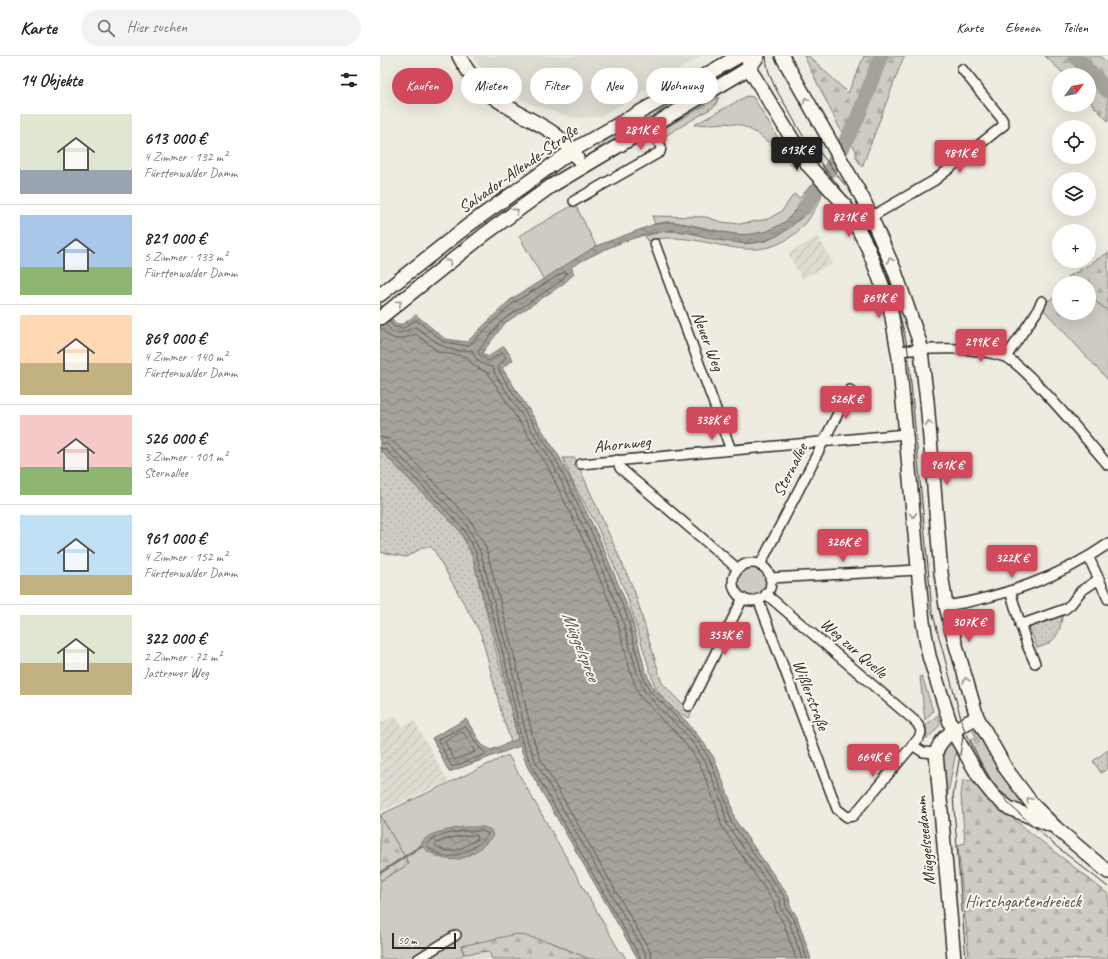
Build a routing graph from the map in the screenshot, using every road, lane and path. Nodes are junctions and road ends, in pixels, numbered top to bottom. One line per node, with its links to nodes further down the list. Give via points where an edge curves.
1 (459, 56): 8 (main road, via 472,77 496,99 552,131)
2 (738, 56): 8 (main road, Salvador-Allende-Straße)
3 (758, 56): 5 (main road, Salvador-Allende-Straße)
4 (782, 56): 11 (main road, one-way to 4)
5 (748, 62): 7 (main road, Salvador-Allende-Straße); 17 (main road, via 798,150 854,219 890,306)
6 (962, 68): 11 (street, via 1002,119 1004,126 935,180)
7 (651, 128): 9 (main road, Salvador-Allende-Straße); 10 (street, via 661,147 660,152)
8 (572, 150): 9 (main road); 13 (main road, Salvador-Allende-Straße, via 470,224)
9 (582, 166): 15 (main road, Salvador-Allende-Straße, one-way to 9, via 490,229)
10 (574, 201)
11 (871, 217): 16 (main road, one-way to 11, via 906,300)
12 (655, 244): 22 (street, Neuer Weg)
13 (380, 295)
14 (1042, 301): 18 (street)
15 (380, 318)
16 (921, 349): 17 (street); 18 (street, via 965,350); 38 (main road, one-way to 16)
17 (898, 352): 20 (main road)
18 (1006, 357): 25 (street, via 1027,373)
19 (850, 390): 21 (street, Sternallee)
20 (906, 434): 21 (street, Ahornweg); 30 (main road, one-way to 30)
21 (823, 441): 22 (street, Ahornweg); 28 (street, Sternallee)
22 (731, 450): 23 (street, Ahornweg)
23 (617, 460): 24 (street, Ahornweg); 29 (street, via 620,468)
24 (581, 464)
25 (1108, 465)
26 (1108, 544): 27 (street)
27 (1089, 558): 32 (street); 33 (street)
28 (760, 565): 29 (street, via 745,564); 31 (street)
29 (738, 569): 35 (street, via 733,585)
30 (918, 570): 31 (street); 44 (main road, via 929,656)
31 (770, 578): 34 (street)
32 (1099, 579): 37 (street); 39 (street, via 1081,591 1065,609)
33 (1010, 591): 38 (street); 39 (street)
34 (766, 594): 36 (street); 43 (street, Weg zur Quelle)
35 (743, 598): 36 (street); 41 (street)
36 (758, 599): 45 (street, Wißlerstraße, via 841,814 847,817 858,812)
37 (1108, 599)
38 (946, 606): 42 (main road, one-way to 38)
39 (1020, 625): 40 (street)
40 (1036, 663)
41 (689, 706)
42 (977, 717): 44 (main road); 47 (main road, one-way to 42, via 1033,805 1006,769)
43 (920, 728): 45 (street, Wißlerstraße, via 921,735)
44 (953, 732): 46 (main road, via 941,741); 47 (main road, via 981,780 999,800 1017,812)
45 (912, 745): 46 (street, via 923,752)
46 (936, 753): 51 (main road, Müggelseedamm)
47 (1056, 828): 48 (main road)
48 (1108, 872)
49 (456, 935): 50 (street)
50 (418, 959)
51 (954, 959)

